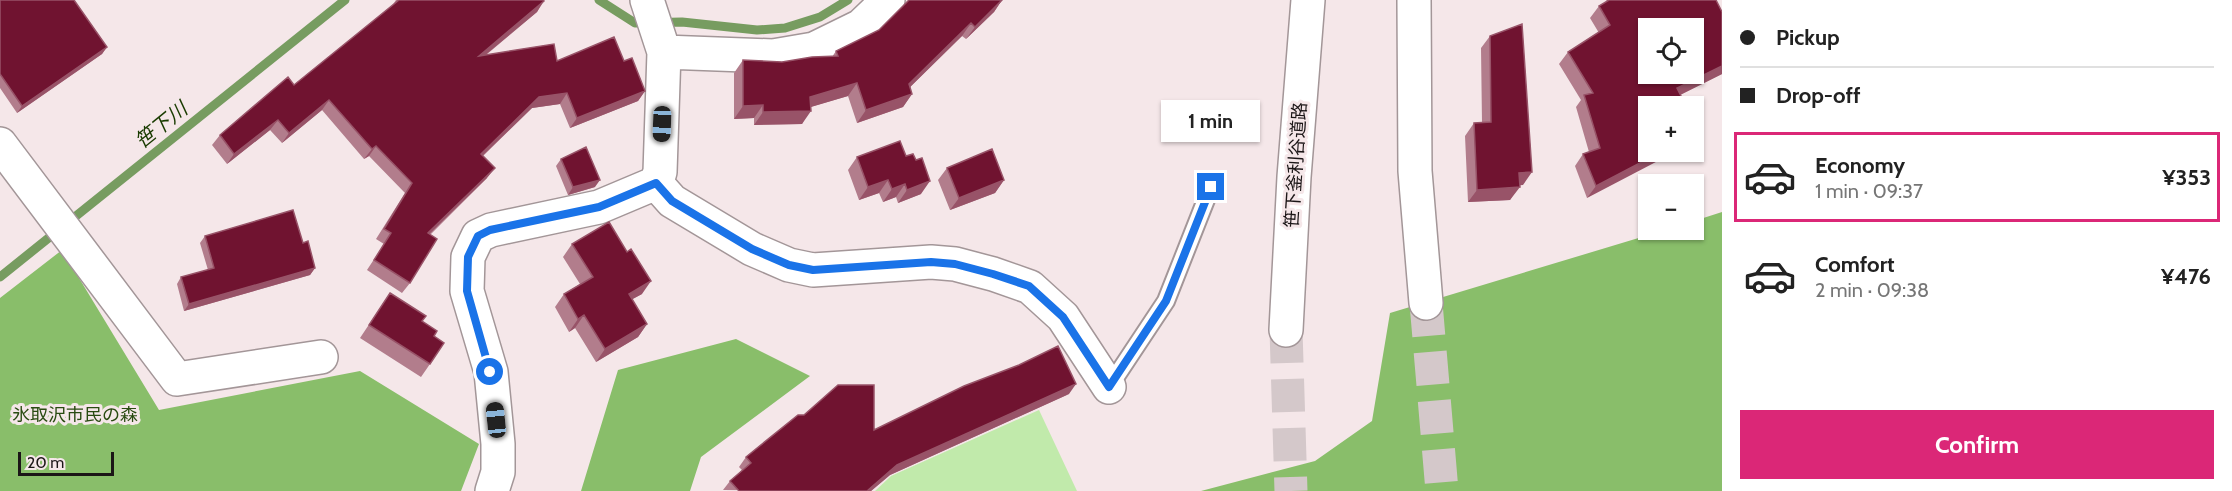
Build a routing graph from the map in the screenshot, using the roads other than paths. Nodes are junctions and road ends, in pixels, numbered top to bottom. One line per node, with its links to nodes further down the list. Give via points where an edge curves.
1 (648, 0): 5 (street)
2 (888, 0): 5 (street, via 861,26 814,49 773,56)
3 (1308, 0): 10 (street, 笹下釜利谷道路)
4 (1414, 0): 9 (street, via 1415,171)
5 (664, 52): 7 (street, via 660,172)
6 (0, 144): 11 (street, via 177,379)
7 (656, 183): 12 (street, via 672,201 752,249 789,265 813,270 931,262 955,264 1029,286 1063,317); 13 (street, via 599,207 490,230 478,236 468,257 467,291 490,372 498,444 498,472)
8 (1211, 187): 12 (lane, via 1166,301)
9 (1426, 303)
10 (1286, 330)
11 (321, 357)
12 (1109, 387)
13 (492, 491)

